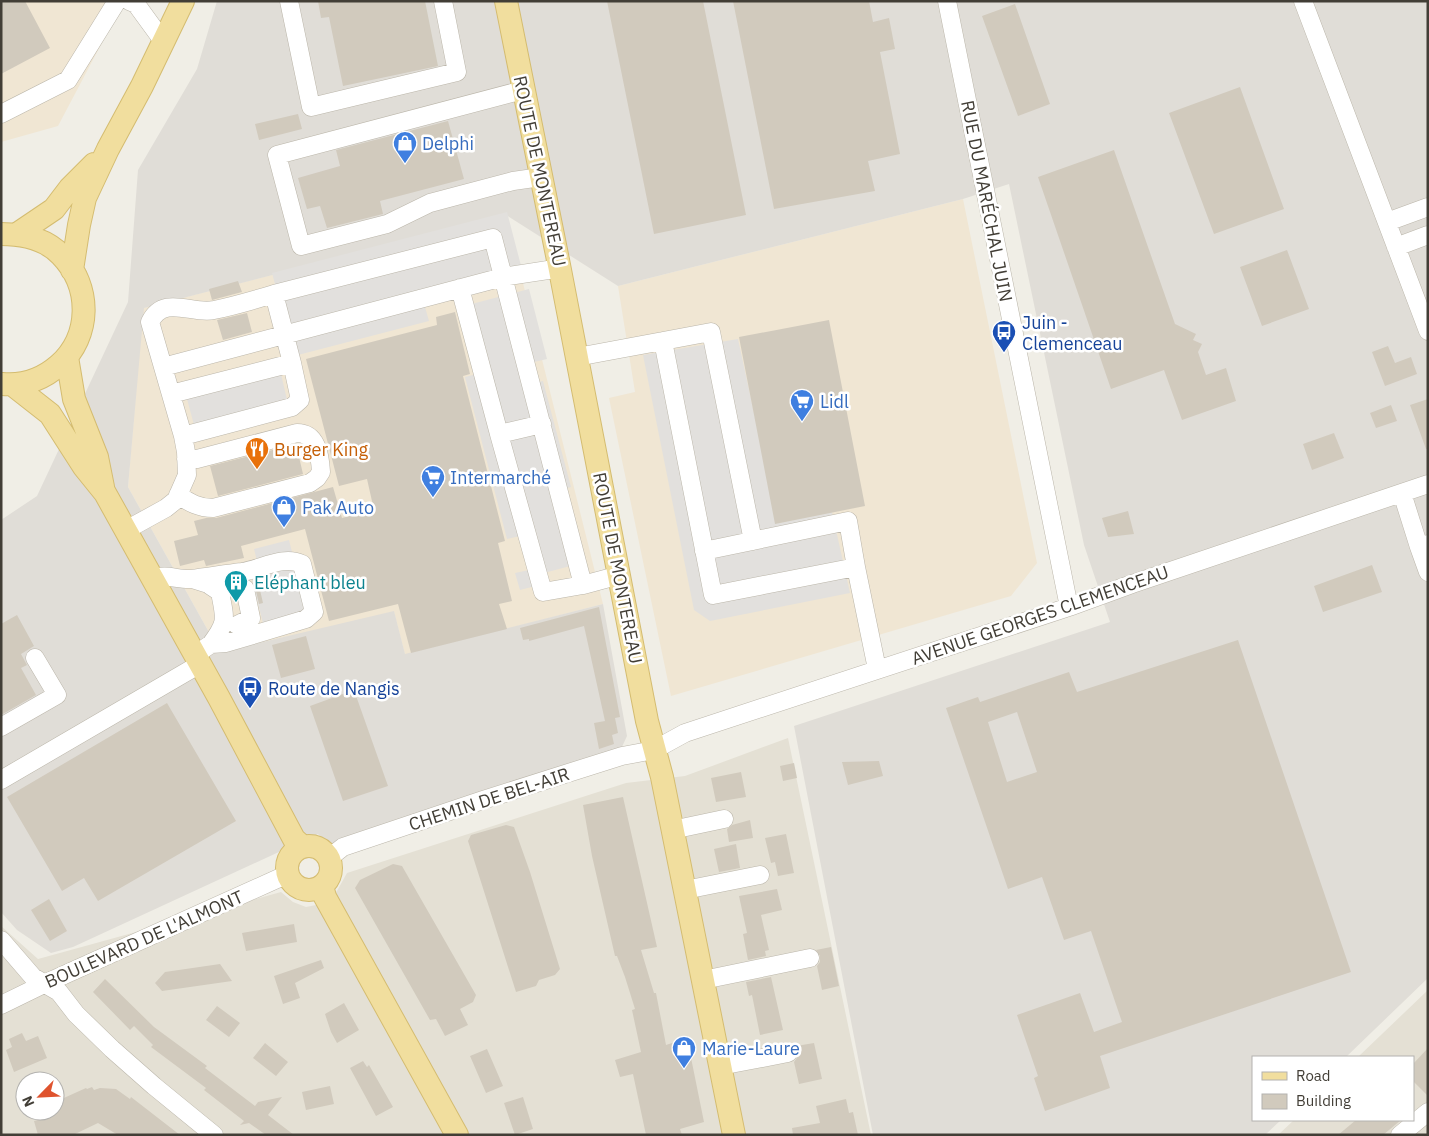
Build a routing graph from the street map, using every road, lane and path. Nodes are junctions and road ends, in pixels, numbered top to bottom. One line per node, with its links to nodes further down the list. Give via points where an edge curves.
1 (117, 1): 11 (street, via 68,80)
2 (129, 1): 9 (street, via 136,4)
3 (182, 1): 9 (main road)
4 (289, 1): 8 (street, via 311,107 456,72)
5 (506, 1): 10 (main road, ROUTE DE MONTEREAU)
6 (947, 1): 52 (street, RUE DU MARÉCHAL JUIN)
7 (1303, 1): 15 (street)
8 (447, 2)
9 (163, 41): 12 (main road)
10 (523, 90): 13 (main road, ROUTE DE MONTEREAU); 13 (street, via 278,155 301,246 387,224 430,203)
11 (1, 114)
12 (108, 149): 16 (main road, via 70,188 54,210); 19 (main road, via 85,198)
13 (541, 176): 20 (main road, ROUTE DE MONTEREAU)
14 (1428, 206): 15 (street)
15 (1387, 222): 18 (street)
16 (9, 234): 19 (main road, via 34,238 50,246)
17 (1428, 235): 18 (street)
18 (1396, 247): 24 (street)
19 (72, 270): 27 (main road, via 82,293 84,309 77,343)
20 (560, 270): 21 (street); 28 (main road, ROUTE DE MONTEREAU)
21 (504, 277): 22 (street); 23 (street, via 493,238); 33 (street)
22 (460, 288): 25 (street); 34 (street)
23 (274, 294): 25 (street); 30 (street, via 212,311 175,306 159,311 150,322)
24 (1428, 331)
25 (285, 335): 29 (street); 30 (street)
26 (663, 342): 28 (street); 42 (street, via 711,332); 44 (street)
27 (67, 357): 31 (main road, via 52,372 34,381); 38 (main road, via 74,399 96,457)
28 (577, 357): 47 (main road, ROUTE DE MONTEREAU)
29 (292, 363): 32 (street); 35 (street, via 300,400 292,407)
30 (163, 368): 32 (street)
31 (7, 384): 38 (main road, via 50,414)
32 (171, 394): 35 (street)
33 (542, 424): 34 (street); 51 (street)
34 (499, 434): 51 (street, via 543,592)
35 (183, 436): 36 (street)
36 (186, 459): 40 (street, via 187,474); 40 (street, via 303,433 316,442 321,472 310,483 213,508 202,508)
37 (1428, 484): 39 (street, AVENUE GEORGES CLEMENCEAU)
38 (105, 493): 41 (main road)
39 (1402, 493): 43 (street); 52 (street, AVENUE GEORGES CLEMENCEAU)
40 (178, 495): 41 (street, via 166,508)
41 (126, 530): 49 (main road)
42 (753, 541): 44 (street); 45 (street, via 848,521)
43 (1423, 546): 46 (street)
44 (704, 551): 45 (street, via 713,595)
45 (856, 567): 56 (street)
46 (1428, 572)
47 (620, 575): 51 (street); 58 (main road, ROUTE DE MONTEREAU)
48 (190, 579): 49 (street, via 160,576); 50 (street); 54 (street, via 245,572 294,560 302,564 314,612 306,619 226,643)
49 (153, 580): 54 (main road)
50 (208, 584): 53 (street, via 220,592 225,619); 53 (street, via 245,589 251,618)
51 (583, 585)
52 (1069, 607): 56 (street, AVENUE GEORGES CLEMENCEAU)
53 (230, 627): 54 (street)
54 (202, 654): 59 (street); 62 (main road, via 294,839)
55 (35, 658): 57 (street, via 57,695)
56 (877, 669): 58 (street, AVENUE GEORGES CLEMENCEAU, via 685,733)
57 (1, 727)
58 (654, 750): 61 (main road, ROUTE DE MONTEREAU); 63 (street, CHEMIN DE BEL-AIR, via 628,754 483,800 343,848)
59 (1, 780)
60 (724, 819): 61 (street)
61 (672, 830): 67 (main road, ROUTE DE MONTEREAU)
62 (303, 848): 63 (main road, via 314,847); 64 (main road, via 292,855)
63 (328, 858): 66 (main road, via 330,874)
64 (288, 874): 66 (main road, via 302,889); 71 (street, BOULEVARD DE L'ALMONT)
65 (760, 875): 67 (street)
66 (322, 886): 77 (main road, via 325,897)
67 (685, 890): 70 (main road, ROUTE DE MONTEREAU)
68 (1, 940): 71 (street, via 32,977)
69 (810, 958): 70 (street)
70 (703, 980): 74 (main road, ROUTE DE MONTEREAU)
71 (44, 984): 72 (street, BOULEVARD DE L'ALMONT); 76 (street, via 59,992 76,1014 119,1055)
72 (1, 1005)
73 (788, 1052): 74 (street)
74 (720, 1066): 78 (main road, ROUTE DE MONTEREAU)
75 (1428, 1112): 79 (street)
76 (214, 1135)
77 (457, 1135)
78 (734, 1135)
79 (1400, 1135)

